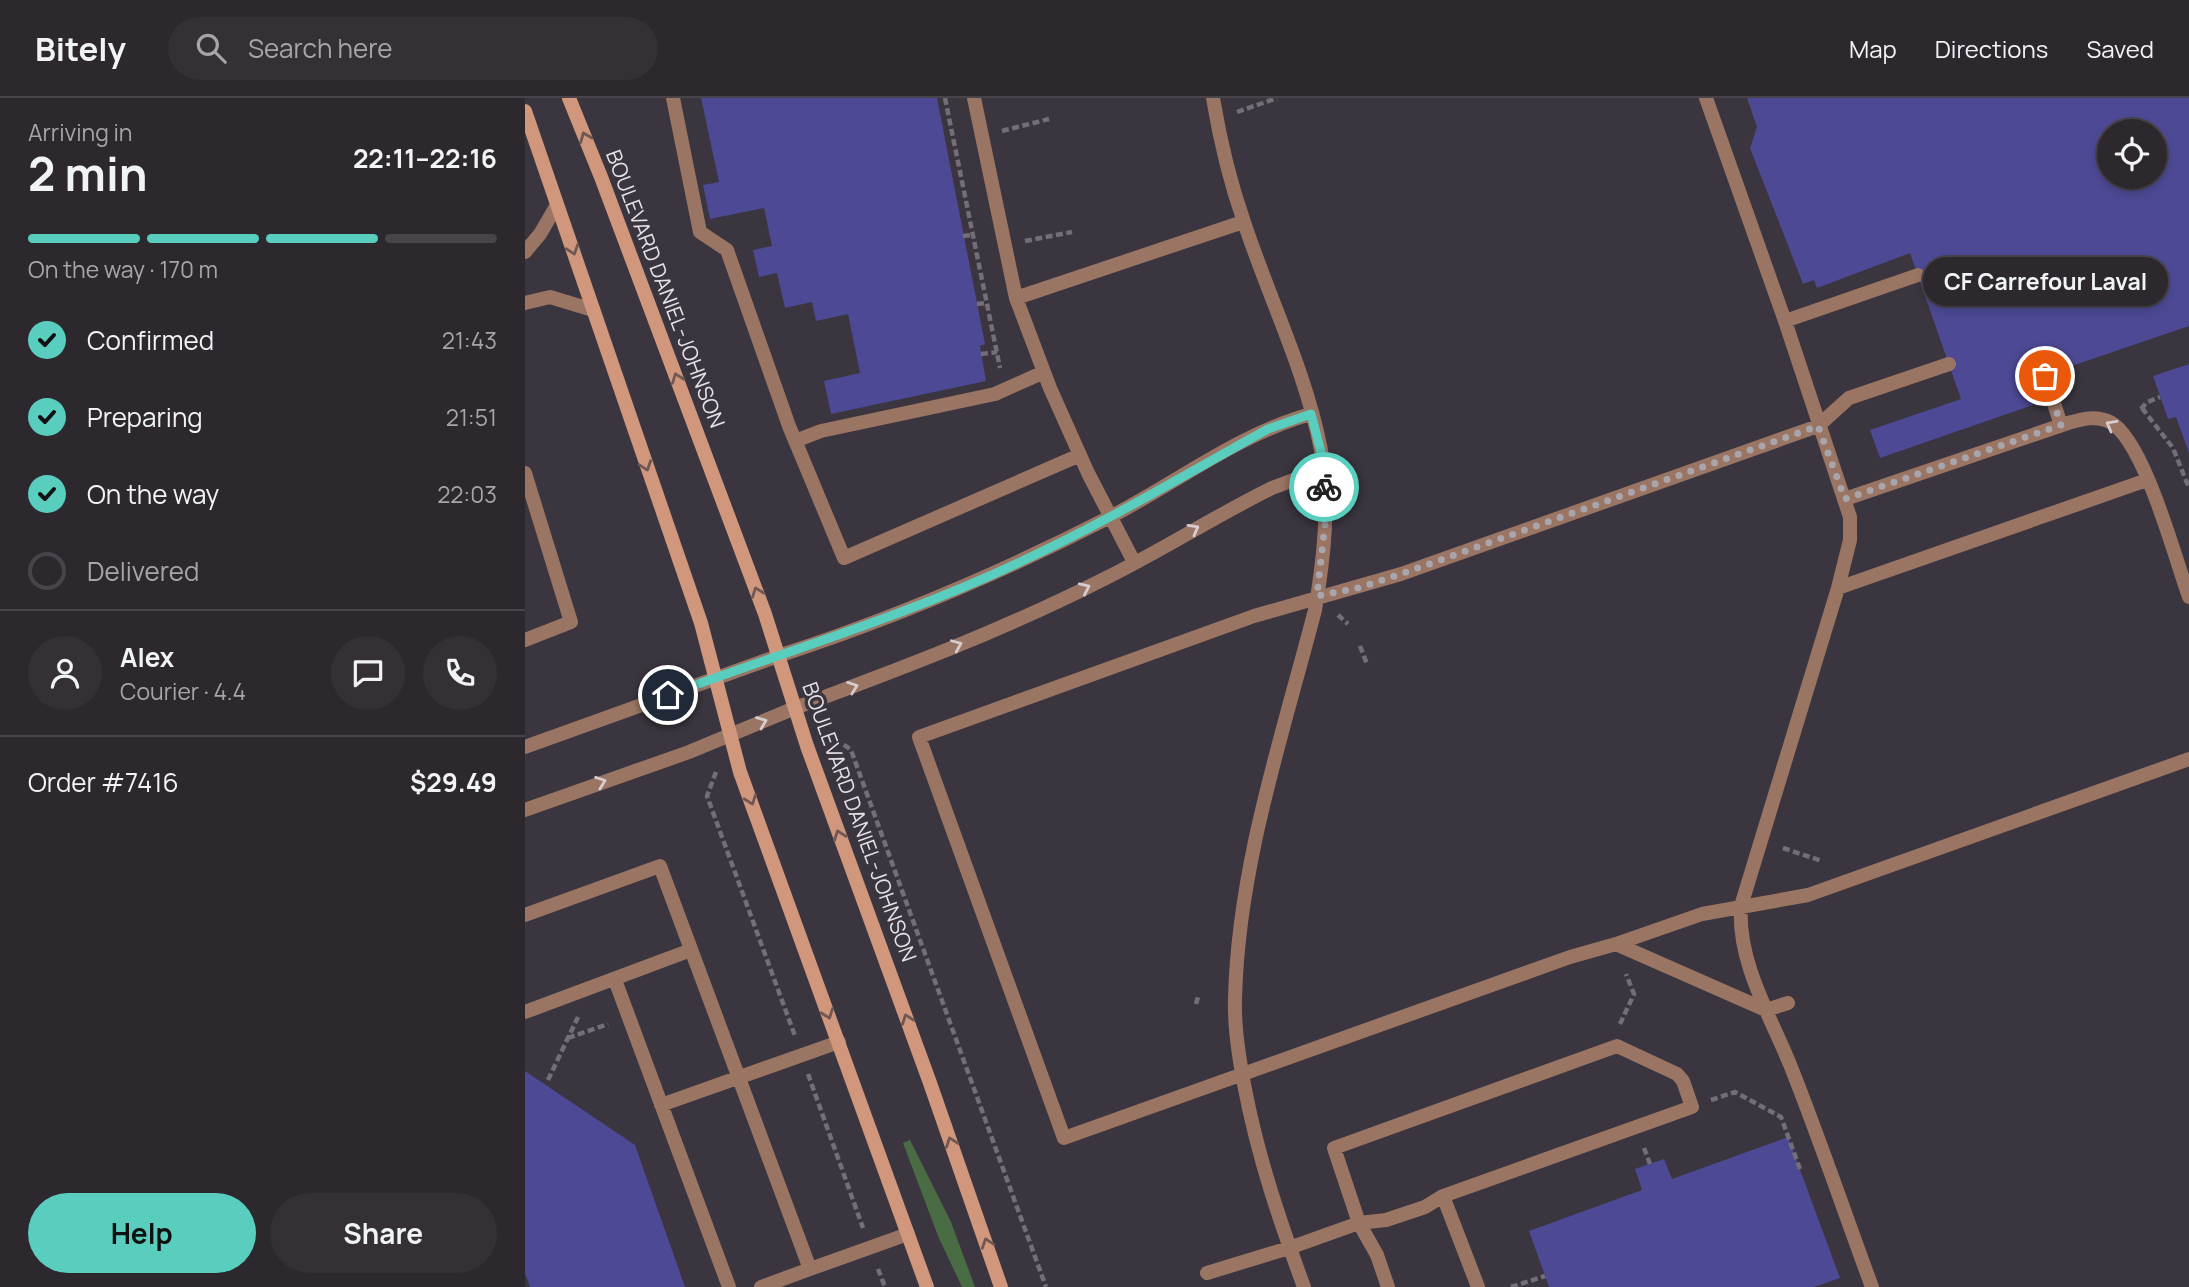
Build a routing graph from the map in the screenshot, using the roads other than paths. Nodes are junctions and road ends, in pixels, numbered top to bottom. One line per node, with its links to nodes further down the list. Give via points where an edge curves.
1 (569, 98): 33 (street, BOULEVARD DANIEL-JOHNSON, one-way to 1)
2 (673, 98): 21 (street, via 700,232 727,250)
3 (974, 98): 11 (street)
4 (1213, 98): 8 (street)
5 (1706, 98): 14 (street)
6 (525, 111): 7 (street)
7 (557, 205): 9 (street); 13 (street, one-way to 13)
8 (1243, 222): 11 (street); 18 (street)
9 (525, 252)
10 (1918, 275): 14 (street)
11 (1016, 298): 16 (street)
12 (525, 303): 13 (street, via 550,297)
13 (593, 310): 34 (street, one-way to 34, via 701,623)
14 (1785, 321): 20 (street)
15 (1949, 364): 20 (street, via 1849,398)
16 (1044, 372): 21 (street, via 995,394 821,431); 22 (street)
17 (2045, 376): 19 (street)
18 (1311, 414): 23 (street); 27 (street, via 1268,429)
19 (2061, 425): 25 (street, one-way to 19, via 2129,442 2111,423 2092,418); 26 (street)
20 (1818, 426): 26 (street); 30 (street, via 1401,574)
21 (795, 441): 22 (street, via 844,558)
22 (1080, 455): 27 (street)
23 (1323, 472): 28 (street, one-way to 23, via 1272,488); 30 (street, via 1326,515)
24 (525, 473): 32 (street, via 571,622)
25 (2147, 480): 29 (street); 31 (street)
26 (1845, 499): 29 (street, via 1850,540)
27 (1111, 517): 28 (street); 33 (street, via 930,601)
28 (1135, 562): 35 (street, one-way to 28, via 991,631)
29 (1838, 588): 40 (street)
30 (1317, 596): 49 (street, via 1266,794 1244,903 1235,999); 49 (street, via 919,737 1064,1138)
31 (2189, 597)
32 (525, 640)
33 (778, 656): 34 (street); 35 (street, BOULEVARD DANIEL-JOHNSON)
34 (715, 677): 36 (street); 37 (street)
35 (795, 708): 36 (street, one-way to 35); 61 (street, BOULEVARD DANIEL-JOHNSON, one-way to 35)
36 (729, 735): 39 (street, one-way to 36); 48 (street, one-way to 48)
37 (525, 747)
38 (2189, 759): 40 (street, via 1808,895)
39 (525, 810)
40 (1741, 906): 42 (street, via 1702,914); 46 (street, via 1743,942)
41 (525, 915): 43 (street, via 660,866)
42 (1616, 944): 46 (street); 49 (street)
43 (691, 950): 44 (street); 50 (street)
44 (615, 980): 47 (street); 51 (street)
45 (1788, 1003): 46 (street)
46 (1766, 1010): 65 (street)
47 (525, 1012)
48 (839, 1042): 50 (street); 54 (street)
49 (1242, 1075): 55 (street, via 1262,1168)
50 (739, 1078): 51 (street); 56 (street)
51 (661, 1105): 58 (street)
52 (1443, 1196): 53 (street, via 1387,1220); 53 (street, via 1692,1107 1683,1081 1617,1045 1334,1148); 64 (street)
53 (1359, 1223): 55 (street); 63 (street)
54 (908, 1234): 56 (street); 60 (street)
55 (1290, 1248): 57 (street); 62 (street)
56 (810, 1269): 59 (street)
57 (1207, 1273)
58 (729, 1287)
59 (761, 1287)
60 (927, 1287)
61 (1001, 1287)
62 (1304, 1287)
63 (1388, 1287)
64 (1478, 1287)
65 (1872, 1287)

